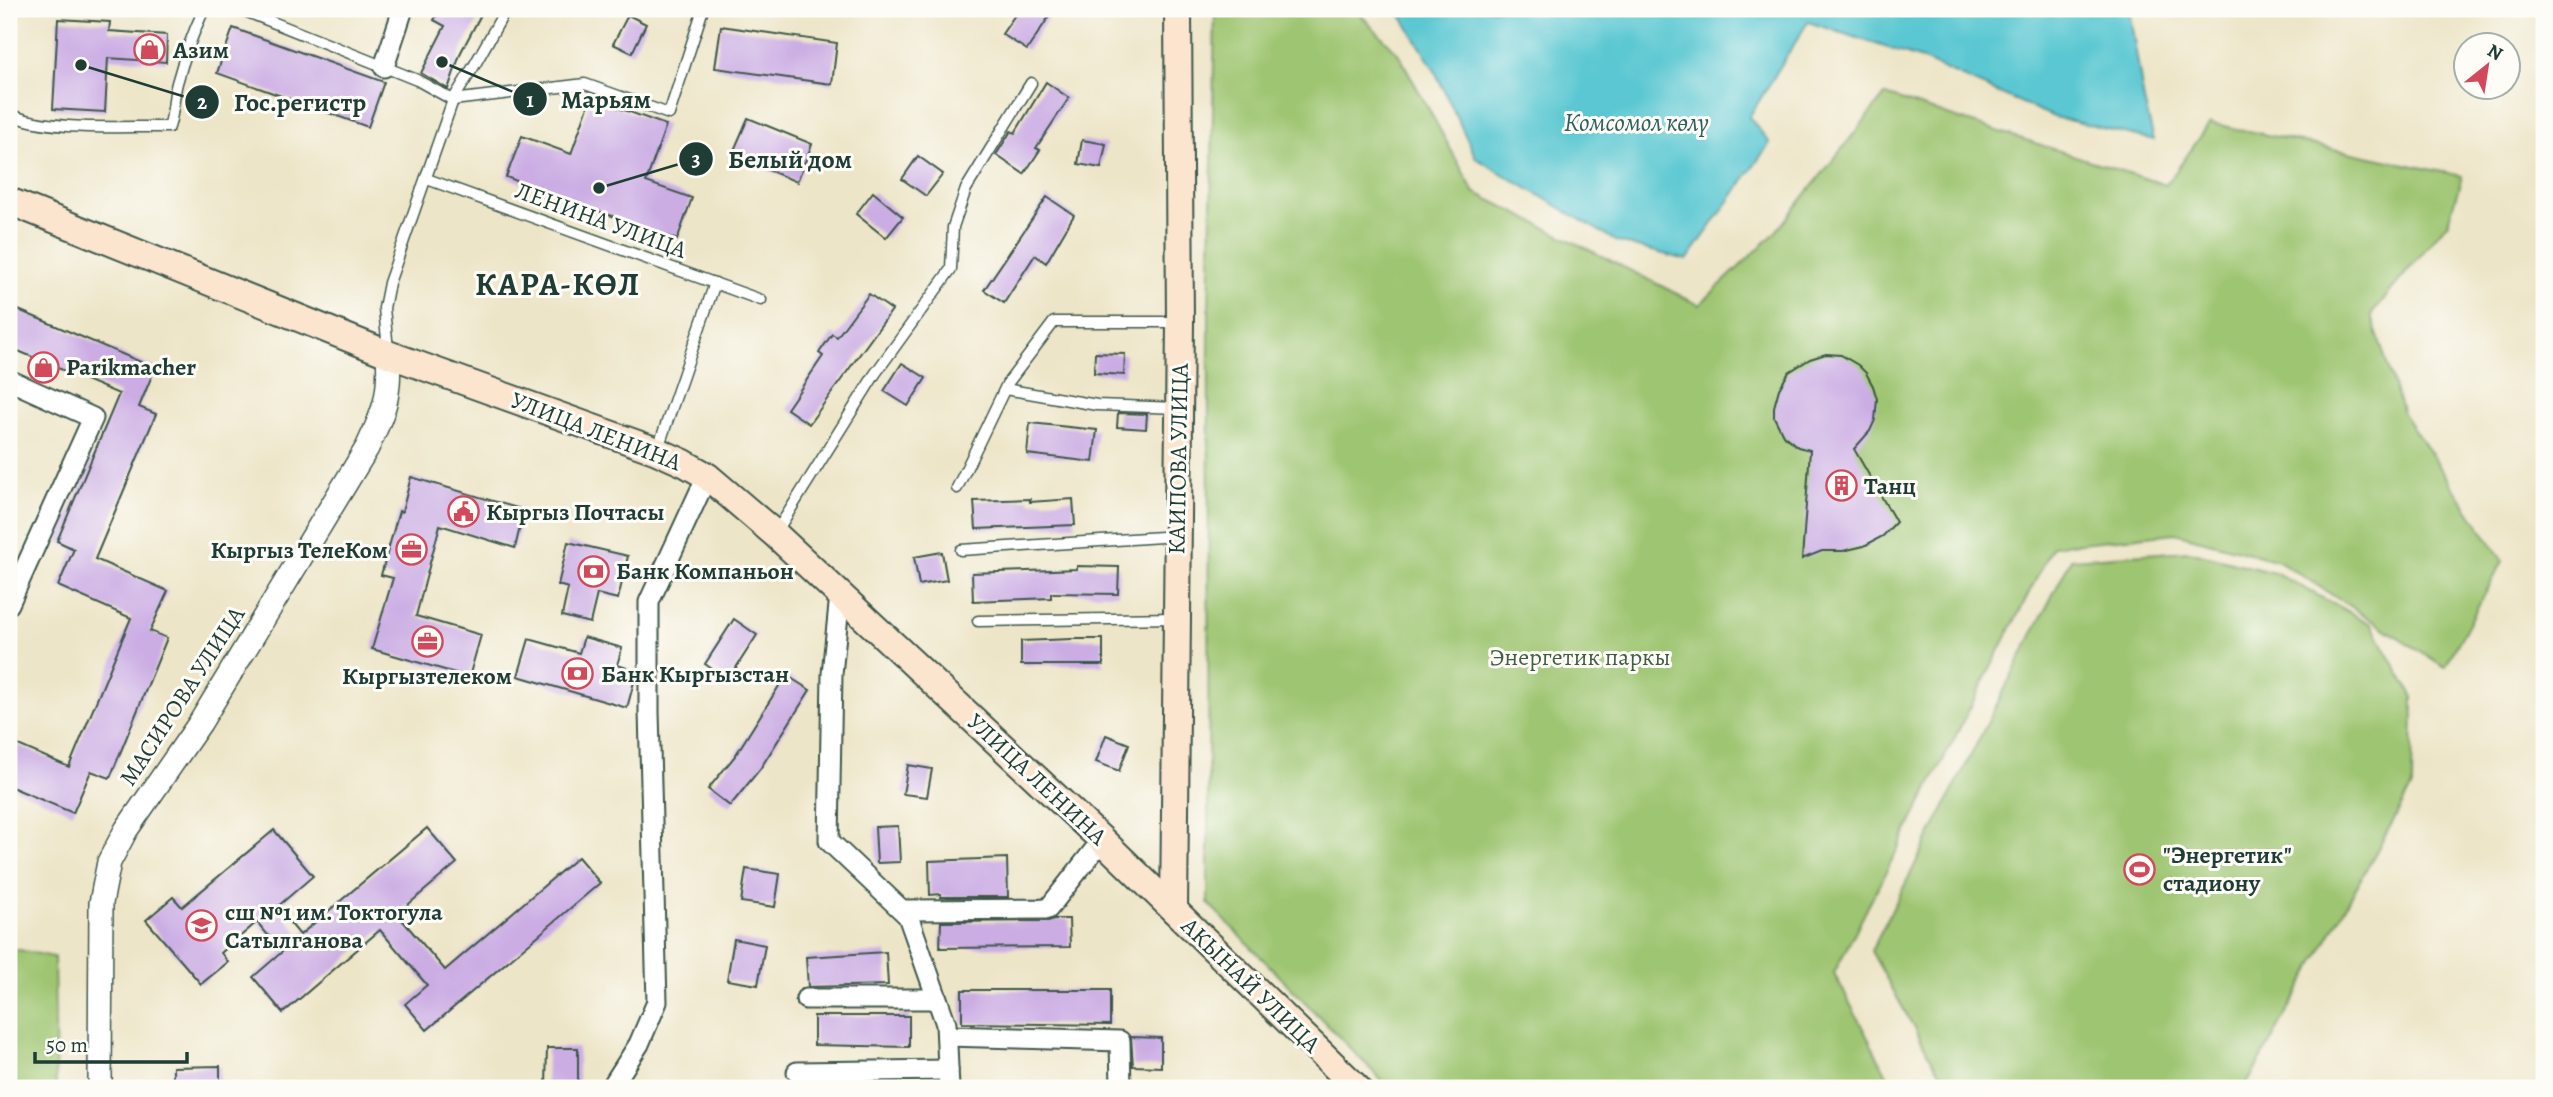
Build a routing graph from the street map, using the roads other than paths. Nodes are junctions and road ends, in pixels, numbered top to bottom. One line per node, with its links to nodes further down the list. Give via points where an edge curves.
1 (204, 9): 10 (lane, via 176,86 169,127 55,125)
2 (240, 9): 7 (lane)
3 (403, 9): 7 (street)
4 (506, 9): 9 (lane)
5 (703, 9): 9 (lane, via 669,114 585,84)
6 (1178, 9): 15 (main road, КАИПОВА УЛИЦА)
7 (384, 67): 9 (lane)
8 (1031, 83): 23 (lane, via 966,189 953,227 951,269 874,374)
9 (453, 100): 11 (lane)
10 (9, 114)
11 (426, 179): 13 (lane, ЛЕНИНА УЛИЦА); 16 (lane, via 389,283 384,308)
12 (9, 201): 16 (main road, УЛИЦА ЛЕНИНА)
13 (715, 283): 14 (lane, ЛЕНИНА УЛИЦА); 20 (lane)
14 (761, 300)
15 (1180, 322): 18 (lane, via 1054,322); 19 (main road, КАИПОВА УЛИЦА)
16 (388, 354): 20 (main road, УЛИЦА ЛЕНИНА); 38 (street, МАСИРОВА УЛИЦА, via 386,408 367,448 200,723 109,862 101,903)
17 (9, 380): 27 (street, via 93,418)
18 (1005, 389): 19 (lane, via 1097,405); 22 (lane)
19 (1179, 408): 24 (main road, КАИПОВА УЛИЦА)
20 (657, 451): 21 (main road, УЛИЦА ЛЕНИНА)
21 (707, 476): 23 (main road, УЛИЦА ЛЕНИНА); 39 (street, via 649,602 657,1002 639,1044)
22 (957, 488)
23 (775, 534): 26 (main road, УЛИЦА ЛЕНИНА)
24 (1177, 536): 25 (lane); 28 (main road, КАИПОВА УЛИЦА)
25 (961, 550)
26 (840, 595): 30 (main road, УЛИЦА ЛЕНИНА); 31 (street, via 832,674 829,841)
27 (9, 604)
28 (1176, 618): 29 (lane); 32 (main road, КАИПОВА УЛИЦА)
29 (978, 621)
30 (1102, 840): 31 (street, via 1048,909); 32 (main road, УЛИЦА ЛЕНИНА)
31 (903, 910): 34 (street)
32 (1174, 910): 41 (main road, АКЫНАЙ УЛИЦА)
33 (806, 999): 34 (street)
34 (937, 999): 35 (street)
35 (947, 1036): 37 (street); 40 (street, via 1120,1041)
36 (797, 1072): 37 (street)
37 (948, 1079)
38 (100, 1088)
39 (611, 1088)
40 (1121, 1088)
41 (1357, 1088)

